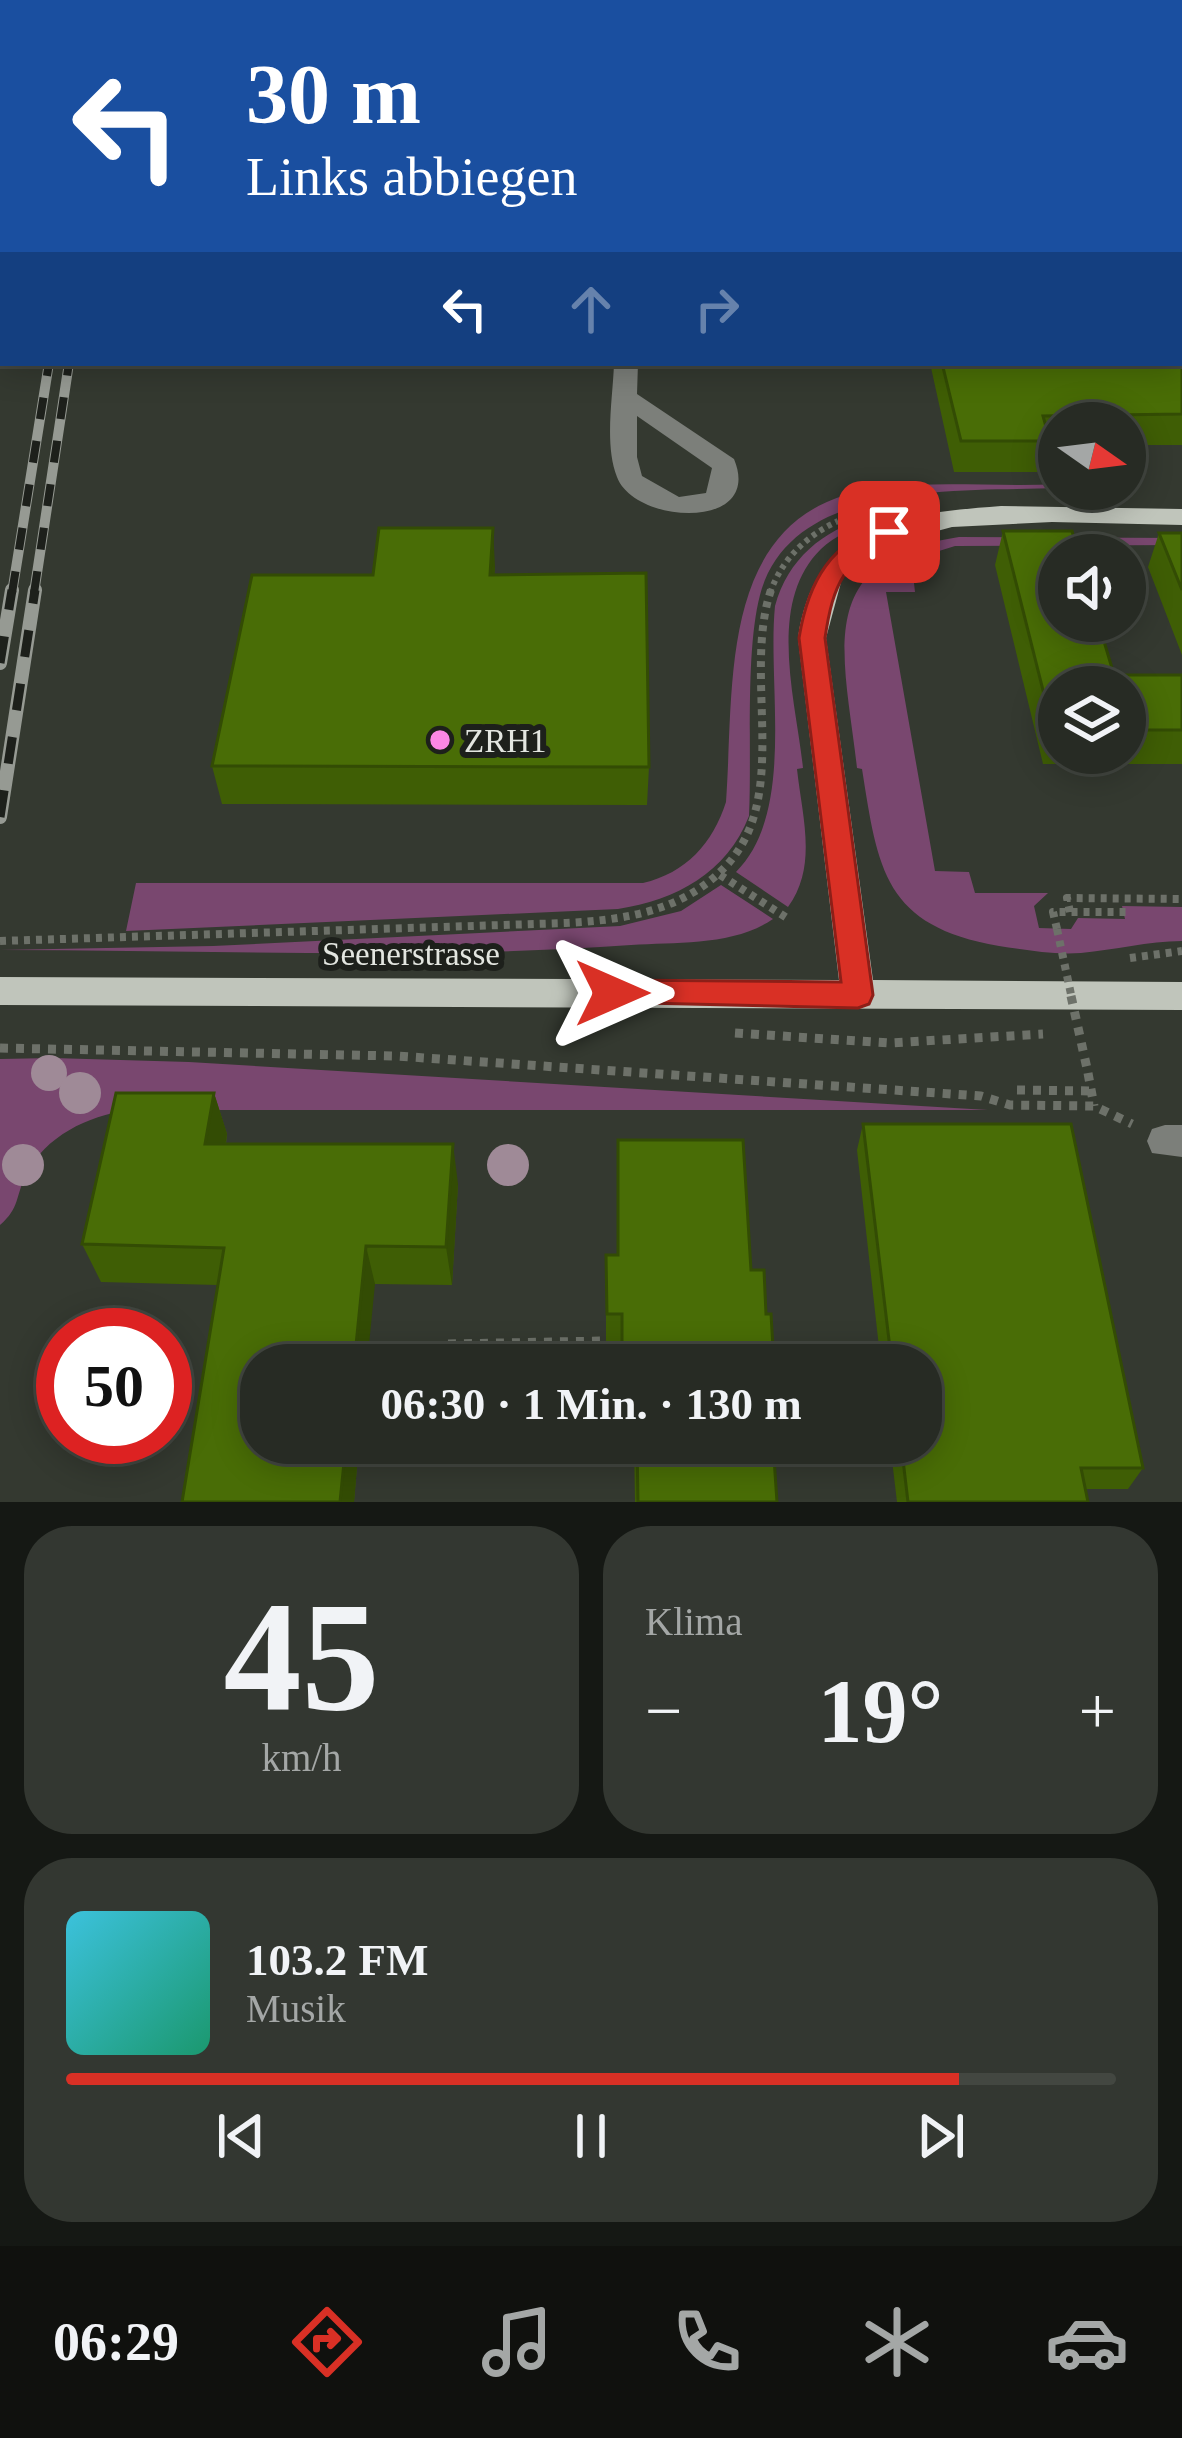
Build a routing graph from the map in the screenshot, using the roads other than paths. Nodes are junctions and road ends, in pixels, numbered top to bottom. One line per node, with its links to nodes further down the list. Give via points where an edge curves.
1 (626, 366): 2 (street)
2 (627, 398): 2 (street, via 725,465 718,498 682,507 630,480)
3 (1182, 517): 5 (main road, via 932,519 864,542 839,562 818,596 812,638)
4 (0, 991): 5 (main road, Seenerstrasse)
5 (858, 995): 6 (main road, Seenerstrasse)
6 (1182, 996)

